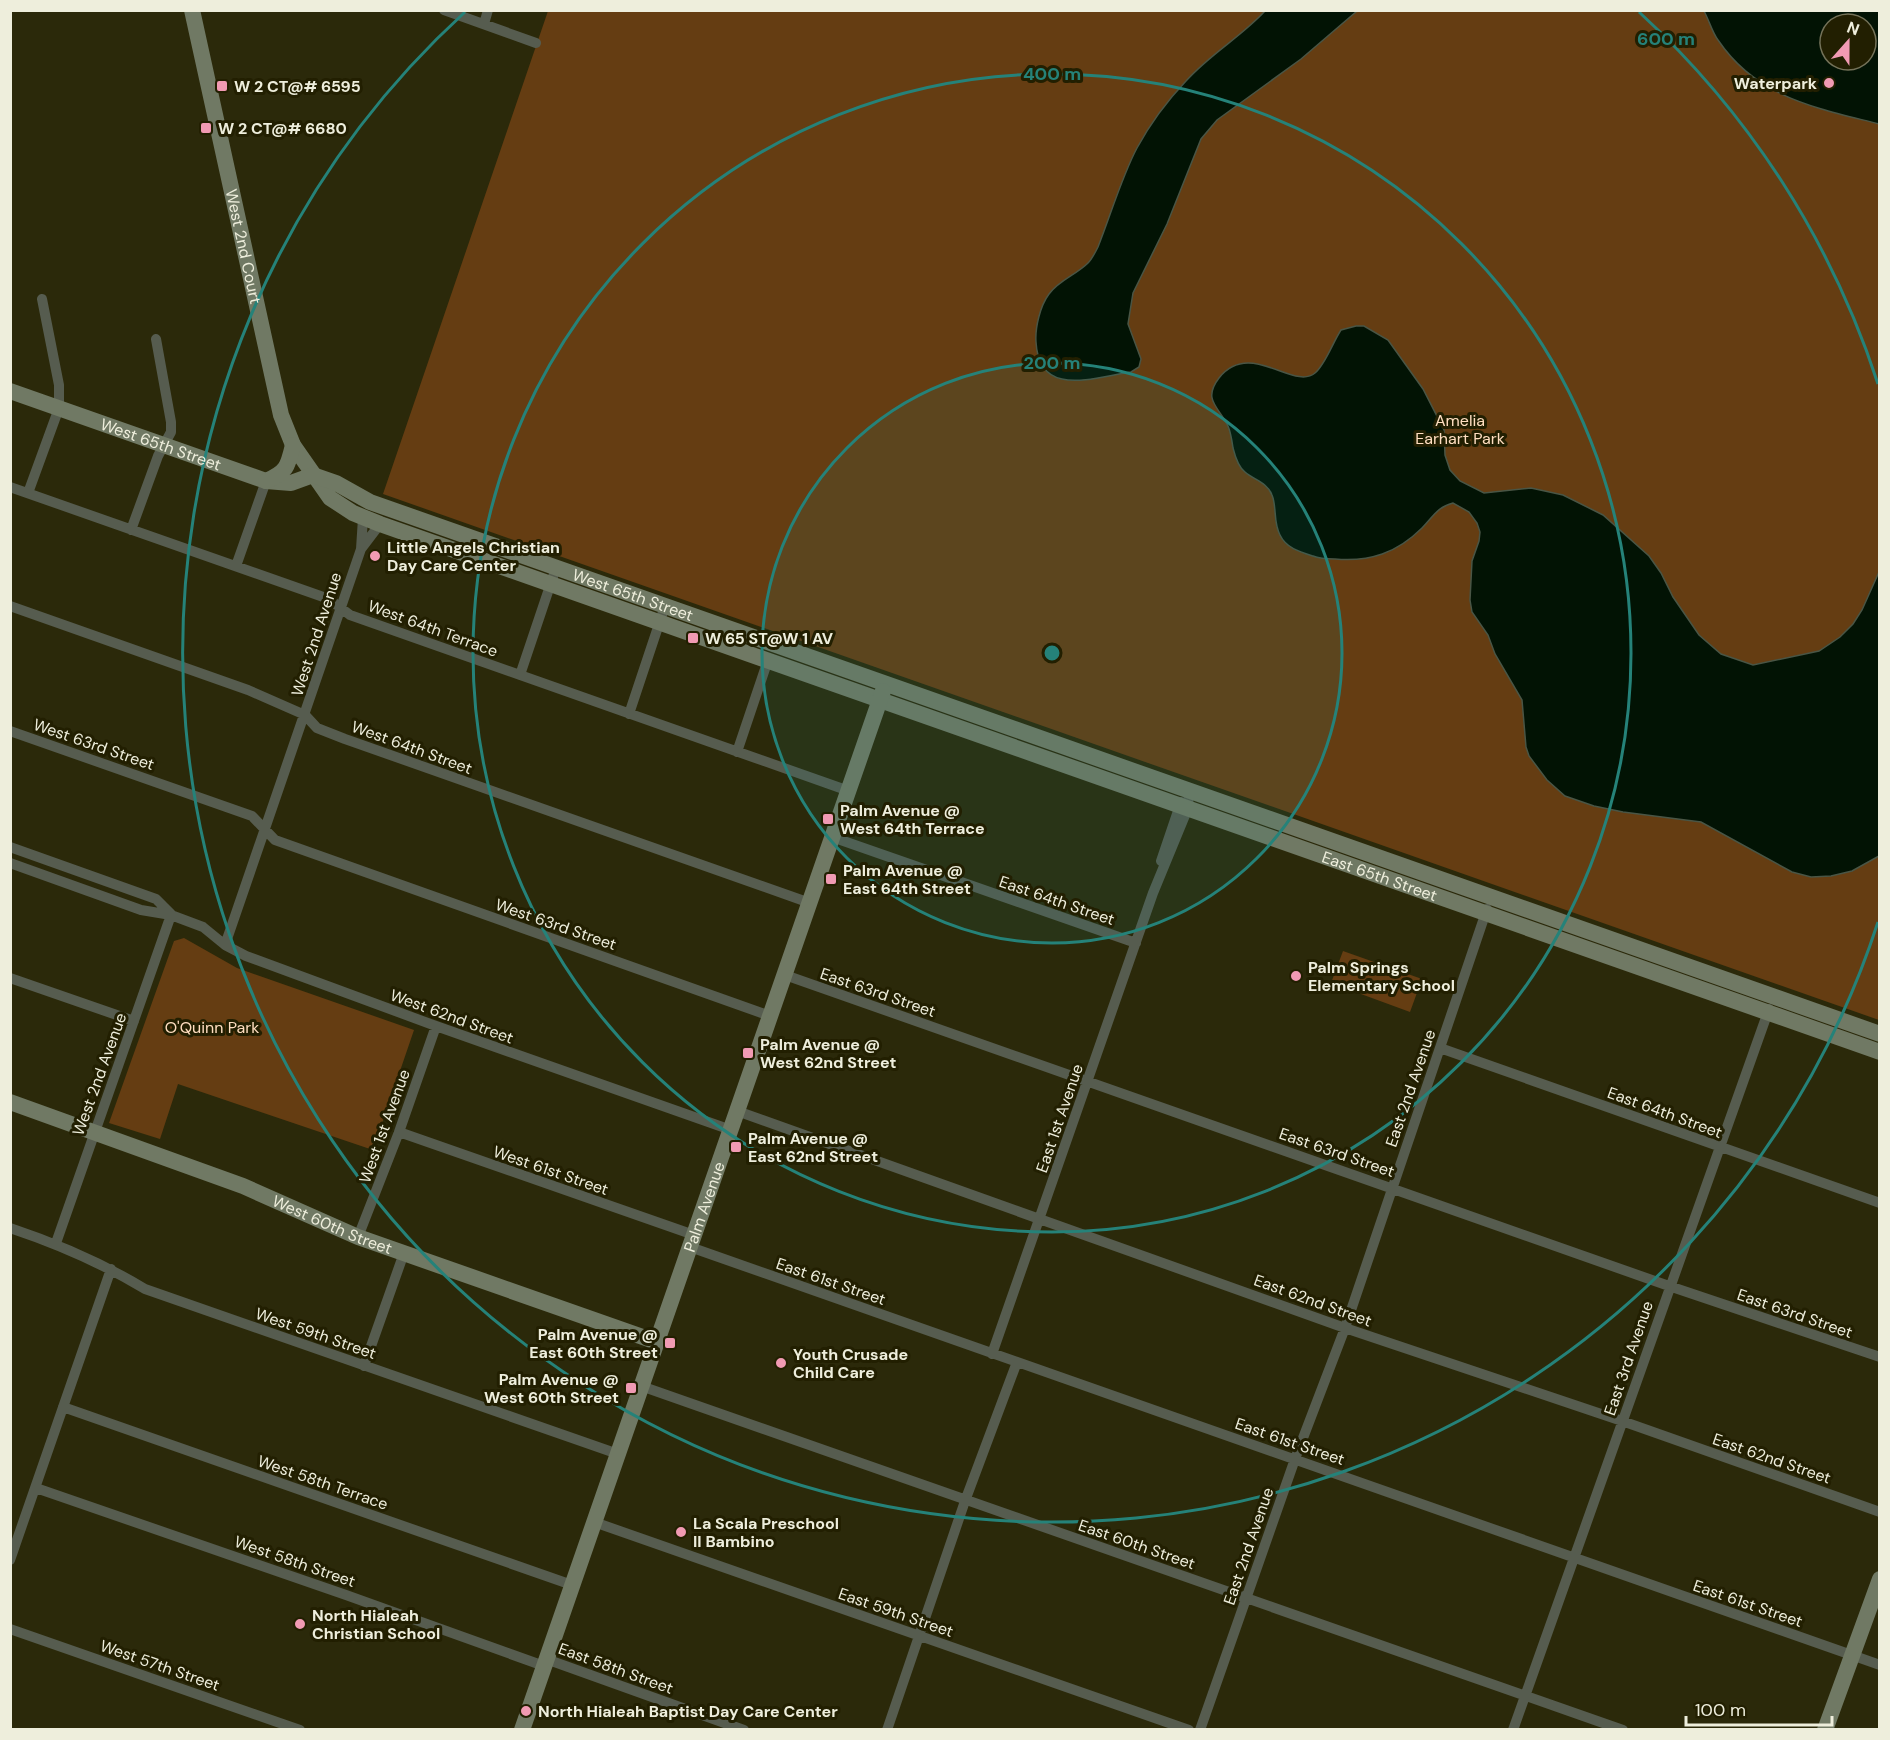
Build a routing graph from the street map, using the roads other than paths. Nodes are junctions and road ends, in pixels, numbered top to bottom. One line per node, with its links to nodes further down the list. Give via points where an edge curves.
1 (192, 10): 11 (main road, West 2nd Court, via 281,415)
2 (444, 10): 4 (street)
3 (488, 10): 4 (street)
4 (484, 24): 5 (street)
5 (536, 43)
6 (42, 299): 9 (street, via 59,385)
7 (156, 339): 10 (street, via 171,422)
8 (10, 391): 9 (main road, West 65th Street)
9 (59, 408): 10 (main road, West 65th Street); 15 (street)
10 (164, 445): 13 (main road, West 65th Street); 18 (street)
11 (293, 445): 12 (main road, West 2nd Court); 13 (main road, via 284,472)
12 (313, 475): 13 (main road, West 65th Street, via 291,483); 16 (main road, West 65th Street, via 330,498); 21 (main road, West 65th Street)
13 (266, 481): 20 (street)
14 (10, 487): 15 (street, West 64th Terrace)
15 (28, 493): 18 (street, West 64th Terrace)
16 (363, 518): 17 (main road, West 65th Street); 19 (street, West 2nd Avenue)
17 (380, 524): 19 (street, West 2nd Avenue); 21 (main road, West 65th Street)
18 (131, 530): 20 (street, West 64th Terrace)
19 (361, 549): 23 (street, West 2nd Avenue)
20 (236, 566): 23 (street, West 64th Terrace, via 329,599)
21 (553, 575): 24 (main road, West 65th Street); 26 (street)
22 (10, 606): 29 (street, West 64th Street, via 248,690)
23 (340, 607): 26 (street, West 64th Terrace, via 350,615); 29 (street, West 2nd Avenue)
24 (662, 614): 25 (main road, West 65th Street); 27 (main road, West 65th Street); 28 (street)
25 (768, 660): 27 (main road, West 65th Street); 31 (street)
26 (520, 675): 28 (street, West 64th Terrace)
27 (883, 692): 32 (main road, Palm Avenue); 33 (main road, East 65th Street); 34 (main road, East 65th Street)
28 (629, 714): 31 (street, West 64th Terrace)
29 (305, 715): 35 (street, West 2nd Avenue); 39 (street, West 64th Street, via 317,728 345,739)
30 (10, 731): 35 (street, West 63rd Street, via 252,816)
31 (737, 752): 32 (street, West 64th Terrace)
32 (849, 791): 36 (main road, Palm Avenue)
33 (1189, 791): 34 (street, East 1st Avenue); 40 (main road, East 65th Street)
34 (1183, 807): 40 (main road, East 65th Street); 42 (street, East 1st Avenue, via 1159,866)
35 (265, 830): 43 (street, West 2nd Avenue); 47 (street, West 63rd Street, via 275,840 332,861)
36 (832, 837): 39 (main road, Palm Avenue); 42 (street, East 64th Street)
37 (10, 847): 41 (street, West 62nd Street, via 156,899)
38 (10, 863): 41 (street, West 62nd Street, via 141,910)
39 (810, 903): 44 (main road, Palm Avenue)
40 (1488, 905): 46 (main road, East 65th Street); 51 (street, East 2nd Avenue)
41 (171, 915): 43 (street, West 62nd Street, via 203,927); 48 (street, West 2nd Avenue)
42 (1136, 943): 53 (street, East 1st Avenue)
43 (225, 945): 49 (street, West 62nd Street)
44 (785, 975): 47 (main road, Palm Avenue); 53 (street, East 63rd Street)
45 (10, 978): 48 (street)
46 (1771, 1005): 50 (main road, East 65th Street); 52 (main road, East 65th Street); 59 (street, East 3rd Avenue)
47 (770, 1016): 55 (main road, Palm Avenue)
48 (134, 1021): 57 (street, West 2nd Avenue)
49 (436, 1026): 56 (street, West 62nd Street); 58 (street, West 1st Avenue)
50 (1880, 1034)
51 (1440, 1048): 59 (street, East 64th Street); 60 (street, East 2nd Avenue)
52 (1880, 1052)
53 (1087, 1082): 60 (street, East 63rd Street); 62 (street, East 1st Avenue)
54 (10, 1102): 57 (main road, West 60th Street)
55 (737, 1111): 56 (main road, Palm Avenue); 62 (street, East 62nd Street)
56 (731, 1130): 65 (main road, Palm Avenue)
57 (94, 1132): 64 (main road, West 60th Street, via 243,1186); 66 (street, West 2nd Avenue)
58 (399, 1132): 64 (street, West 1st Avenue); 65 (street, West 61st Street)
59 (1719, 1147): 61 (street, East 64th Street); 69 (street, East 3rd Avenue)
60 (1392, 1187): 69 (street, East 63rd Street); 70 (street, East 2nd Avenue)
61 (1880, 1203)
62 (1040, 1218): 70 (street, East 62nd Street); 72 (street, East 1st Avenue)
63 (10, 1228): 66 (street, West 59th Street)
64 (358, 1237): 67 (main road, West 60th Street)
65 (692, 1241): 71 (main road, Palm Avenue); 72 (street, East 61st Street)
66 (56, 1244): 68 (street, West 59th Street)
67 (404, 1254): 71 (main road, West 60th Street); 75 (street)
68 (111, 1269): 75 (street, West 59th Street, via 145,1289); 77 (street)
69 (1669, 1286): 73 (street, East 63rd Street); 78 (street, East 3rd Avenue)
70 (1345, 1328): 78 (street, East 62nd Street); 80 (street, East 2nd Avenue)
71 (657, 1342): 76 (main road, Palm Avenue)
72 (992, 1354): 74 (street, East 61st Street)
73 (1880, 1358)
74 (1017, 1362): 80 (street, East 61st Street); 82 (street)
75 (364, 1366): 79 (street, West 59th Street)
76 (642, 1386): 79 (main road, Palm Avenue); 82 (street, East 60th Street)
77 (63, 1407): 81 (street); 88 (street, West 58th Terrace)
78 (1622, 1421): 83 (street, East 62nd Street); 85 (street, East 3rd Avenue)
79 (618, 1454): 84 (main road, Palm Avenue)
80 (1295, 1459): 85 (street, East 61st Street); 89 (street, East 2nd Avenue)
81 (36, 1488): 86 (street); 93 (street, West 58th Street)
82 (965, 1501): 89 (street, East 60th Street); 91 (street)
83 (1880, 1512)
84 (594, 1522): 88 (main road, Palm Avenue); 91 (street, East 59th Street)
85 (1574, 1558): 92 (street, East 61st Street); 95 (street, East 3rd Avenue)
86 (10, 1560)
87 (1880, 1579): 92 (main road)
88 (572, 1585): 93 (main road, Palm Avenue)
89 (1246, 1597): 95 (street, East 60th Street); 101 (street, East 2nd Avenue)
90 (10, 1629): 96 (street, West 57th Street)
91 (919, 1636): 99 (street); 100 (street, East 59th Street)
92 (1851, 1655): 94 (street, East 61st Street); 104 (main road)
93 (545, 1663): 97 (main road, Palm Avenue); 98 (street, East 58th Street)
94 (1880, 1665)
95 (1525, 1696): 102 (street, East 3rd Avenue); 103 (street, East 60th Street)
96 (300, 1730)
97 (522, 1730)
98 (744, 1730)
99 (887, 1730)
100 (1189, 1730)
101 (1200, 1730)
102 (1513, 1730)
103 (1623, 1730)
104 (1825, 1730)

